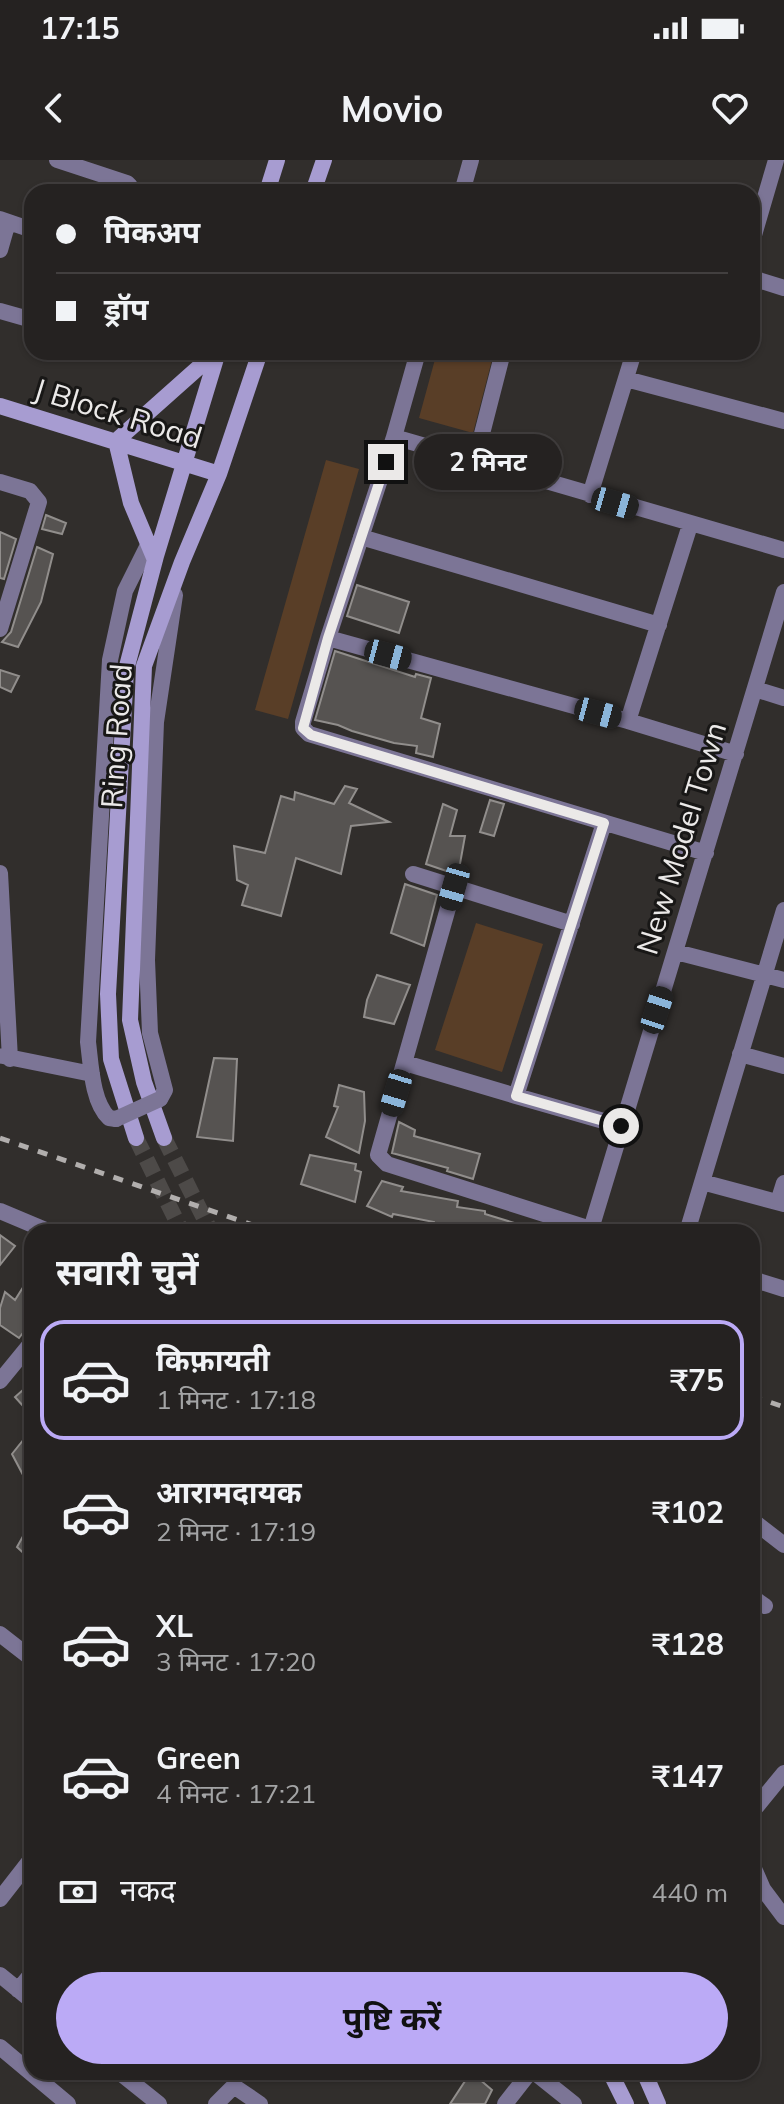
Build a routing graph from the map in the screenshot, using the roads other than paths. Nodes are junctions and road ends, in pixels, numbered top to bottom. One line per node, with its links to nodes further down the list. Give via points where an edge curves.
1 (57, 160): 6 (street)
2 (277, 160): 7 (street)
3 (324, 160): 8 (street)
4 (471, 160): 9 (street)
5 (776, 160): 10 (street)
6 (128, 184)
7 (270, 184)
8 (316, 184)
9 (464, 184)
10 (760, 215)
11 (4, 221): 12 (street); 13 (street)
12 (24, 227)
13 (0, 250)
14 (760, 280): 15 (street)
15 (784, 288)
16 (0, 311): 17 (street)
17 (24, 318)
18 (208, 360): 28 (street)
19 (215, 360): 29 (street, Ring Road)
20 (257, 360): 31 (street, Ring Road)
21 (416, 360): 27 (street)
22 (501, 360): 30 (street)
23 (632, 360): 24 (street)
24 (626, 379): 26 (street); 33 (street)
25 (0, 406): 28 (street, J Block Road)
26 (784, 421)
27 (394, 437): 30 (street); 35 (street)
28 (116, 441): 29 (street, J Block Road); 37 (street, via 131,503)
29 (184, 461): 31 (street, J Block Road); 37 (street, Ring Road)
30 (475, 461): 33 (street)
31 (219, 474): 38 (street, Ring Road)
32 (0, 482): 39 (street, via 30,491 39,502)
33 (590, 495): 34 (street)
34 (690, 525): 36 (street); 41 (street)
35 (361, 537): 41 (street); 43 (street)
36 (784, 550)
37 (151, 553): 62 (street, via 125,591 110,660 88,1042); 65 (street, Ring Road, via 126,670 108,994 111,1059)
38 (182, 562): 62 (street, bridge, via 156,722 147,960 150,1033 165,1090 160,1099 109,1118); 66 (street, Ring Road, via 144,666 130,1020)
39 (6, 588): 42 (street)
40 (784, 592): 44 (street, New Model Town)
41 (659, 625): 46 (street)
42 (0, 629)
43 (328, 638): 46 (street); 48 (street, via 303,722 309,734)
44 (755, 689): 45 (street); 47 (street, New Model Town)
45 (784, 698)
46 (628, 721): 47 (street)
47 (736, 754): 49 (street, New Model Town)
48 (604, 823): 49 (street); 54 (street)
49 (706, 853): 55 (street, New Model Town)
50 (0, 873): 59 (street)
51 (413, 874): 52 (street)
52 (454, 887): 54 (street); 60 (street)
53 (784, 910): 56 (street)
54 (572, 924): 63 (street)
55 (676, 952): 56 (street); 64 (street, New Model Town)
56 (764, 975): 57 (street); 58 (street)
57 (784, 980)
58 (740, 1054): 61 (street); 67 (street)
59 (5, 1057): 62 (street)
60 (405, 1063): 63 (street); 72 (street, via 378,1151 383,1161)
61 (784, 1066)
62 (92, 1074)
63 (516, 1096): 64 (street)
64 (621, 1126): 73 (street, New Model Town)
65 (136, 1138)
66 (164, 1138)
67 (702, 1182): 69 (street); 74 (street)
68 (784, 1183): 69 (street)
69 (781, 1203)
70 (0, 1211): 71 (street)
71 (31, 1224)
72 (573, 1224)
73 (596, 1224)
74 (689, 1224)
75 (760, 1282): 76 (street)
76 (784, 1289)
77 (24, 1352): 78 (street)
78 (0, 1381)
79 (760, 1526): 80 (street)
80 (784, 1545)
81 (0, 1634): 82 (street)
82 (24, 1653)
83 (784, 1773): 84 (street)
84 (760, 1802)
85 (24, 1868): 87 (street)
86 (760, 1882): 88 (street)
87 (0, 1899)
88 (784, 1917)
89 (0, 1975): 91 (street)
90 (24, 1983): 91 (street)
91 (18, 1990): 92 (street)
92 (24, 1995)
93 (0, 2047): 94 (street)
94 (24, 2067)
95 (39, 2080): 101 (street)
96 (129, 2080): 102 (street)
97 (525, 2080): 105 (street)
98 (542, 2080): 106 (street)
99 (614, 2080): 107 (street)
100 (648, 2080): 108 (street)
101 (68, 2104)
102 (159, 2104)
103 (216, 2104): 104 (street, via 232,2088)
104 (260, 2104)
105 (505, 2104)
106 (574, 2104)
107 (626, 2104)
108 (658, 2104)

